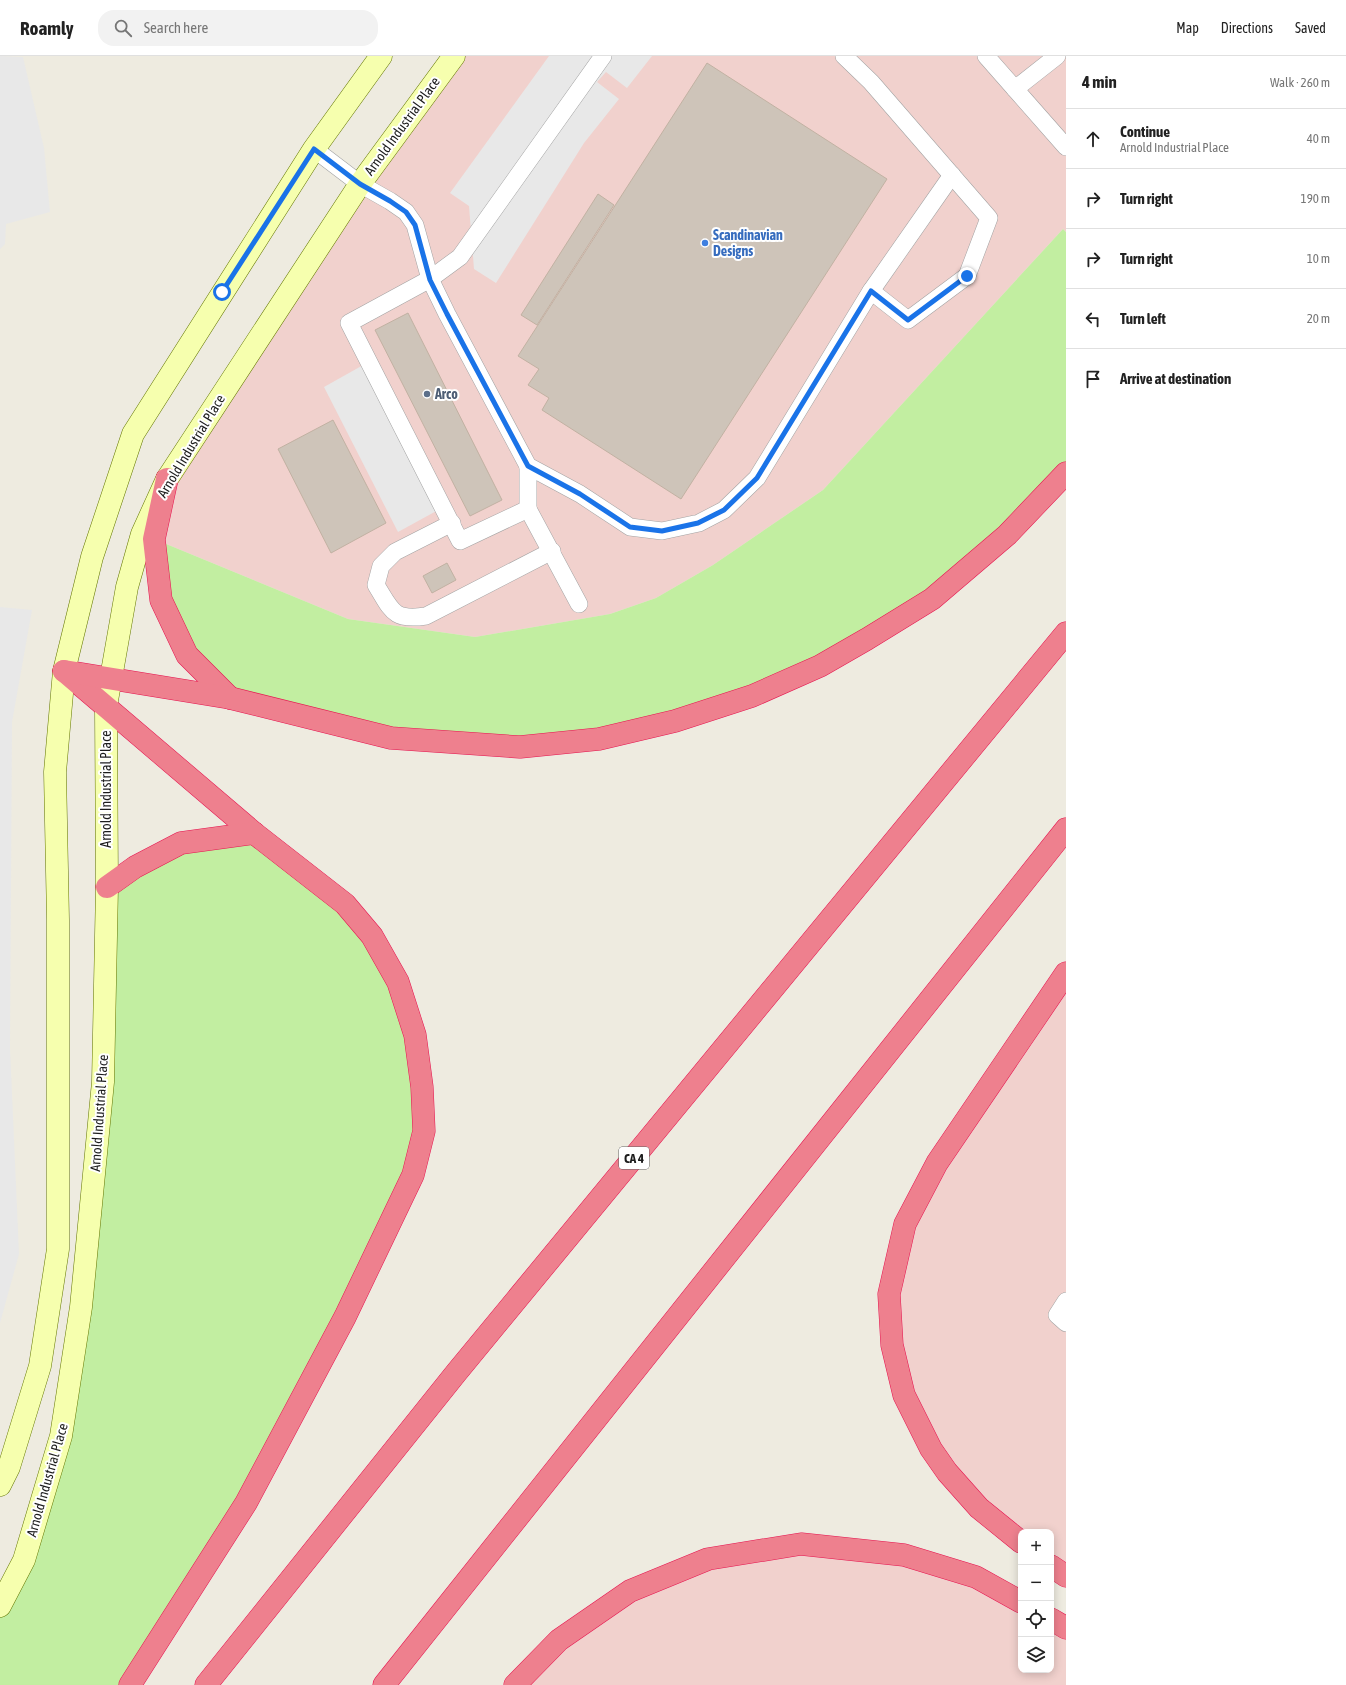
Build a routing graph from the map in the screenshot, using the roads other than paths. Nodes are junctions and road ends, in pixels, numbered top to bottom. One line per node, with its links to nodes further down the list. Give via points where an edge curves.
1 (381, 56): 9 (street)
2 (454, 56): 11 (street, Arnold Industrial Place)
3 (603, 56): 12 (lane, via 460,256)
4 (844, 56): 10 (lane, via 871,82)
5 (986, 56): 7 (lane)
6 (1057, 56): 7 (lane)
7 (1016, 89): 8 (lane)
8 (1066, 147)
9 (314, 149): 11 (lane); 22 (street, via 133,434 92,557)
10 (952, 175): 13 (lane); 13 (lane, via 989,218 967,276 908,320)
11 (360, 184): 12 (lane, via 406,212 415,225); 16 (street, Arnold Industrial Place)
12 (430, 280): 14 (lane); 18 (lane, via 349,324)
13 (871, 291): 14 (lane, via 757,478 724,510 698,523 662,531 630,527 580,494)
14 (528, 466): 17 (lane)
15 (1066, 473): 24 (highway, via 1007,535 932,599 820,666 752,696 675,721 599,739 520,747 391,738)
16 (167, 479): 23 (street, Arnold Industrial Place, via 142,534 127,587); 24 (highway, via 154,539 161,600 187,655)
17 (528, 509): 18 (lane, via 460,541); 19 (lane)
18 (452, 523): 19 (lane, via 395,552 380,566 376,585 392,611 408,618 426,616)
19 (552, 551): 20 (lane)
20 (579, 604)
21 (1066, 633): 41 (highway, CA 4, via 456,1373)
22 (64, 671): 23 (highway); 25 (highway); 32 (street, via 55,772 58,920 58,1249 40,1366 9,1467)
23 (112, 679): 24 (highway); 25 (street, Arnold Industrial Place)
24 (230, 698)
25 (106, 706): 27 (highway); 28 (street, Arnold Industrial Place)
26 (1066, 830): 42 (highway)
27 (254, 833): 28 (highway, via 181,843 135,868); 40 (highway, via 345,904 372,936 398,982 415,1035 422,1087 424,1131 413,1175 330,1344 246,1503)
28 (107, 887): 37 (street, Arnold Industrial Place, via 103,1082 80,1315 61,1436 24,1560)
29 (1066, 973): 33 (highway, via 937,1163 905,1224 889,1294 892,1345 904,1395 931,1449 947,1472 979,1508)
30 (1066, 1301): 31 (lane, via 1057,1314)
31 (1066, 1323)
32 (0, 1485)
33 (1018, 1540)
34 (1054, 1568): 35 (highway)
35 (1066, 1576)
36 (1019, 1601): 43 (highway, via 976,1577 904,1555 801,1544 708,1559 630,1591 559,1640)
37 (0, 1606)
38 (1054, 1621): 39 (highway)
39 (1066, 1628)
40 (130, 1685)
41 (206, 1685)
42 (384, 1685)
43 (515, 1685)

